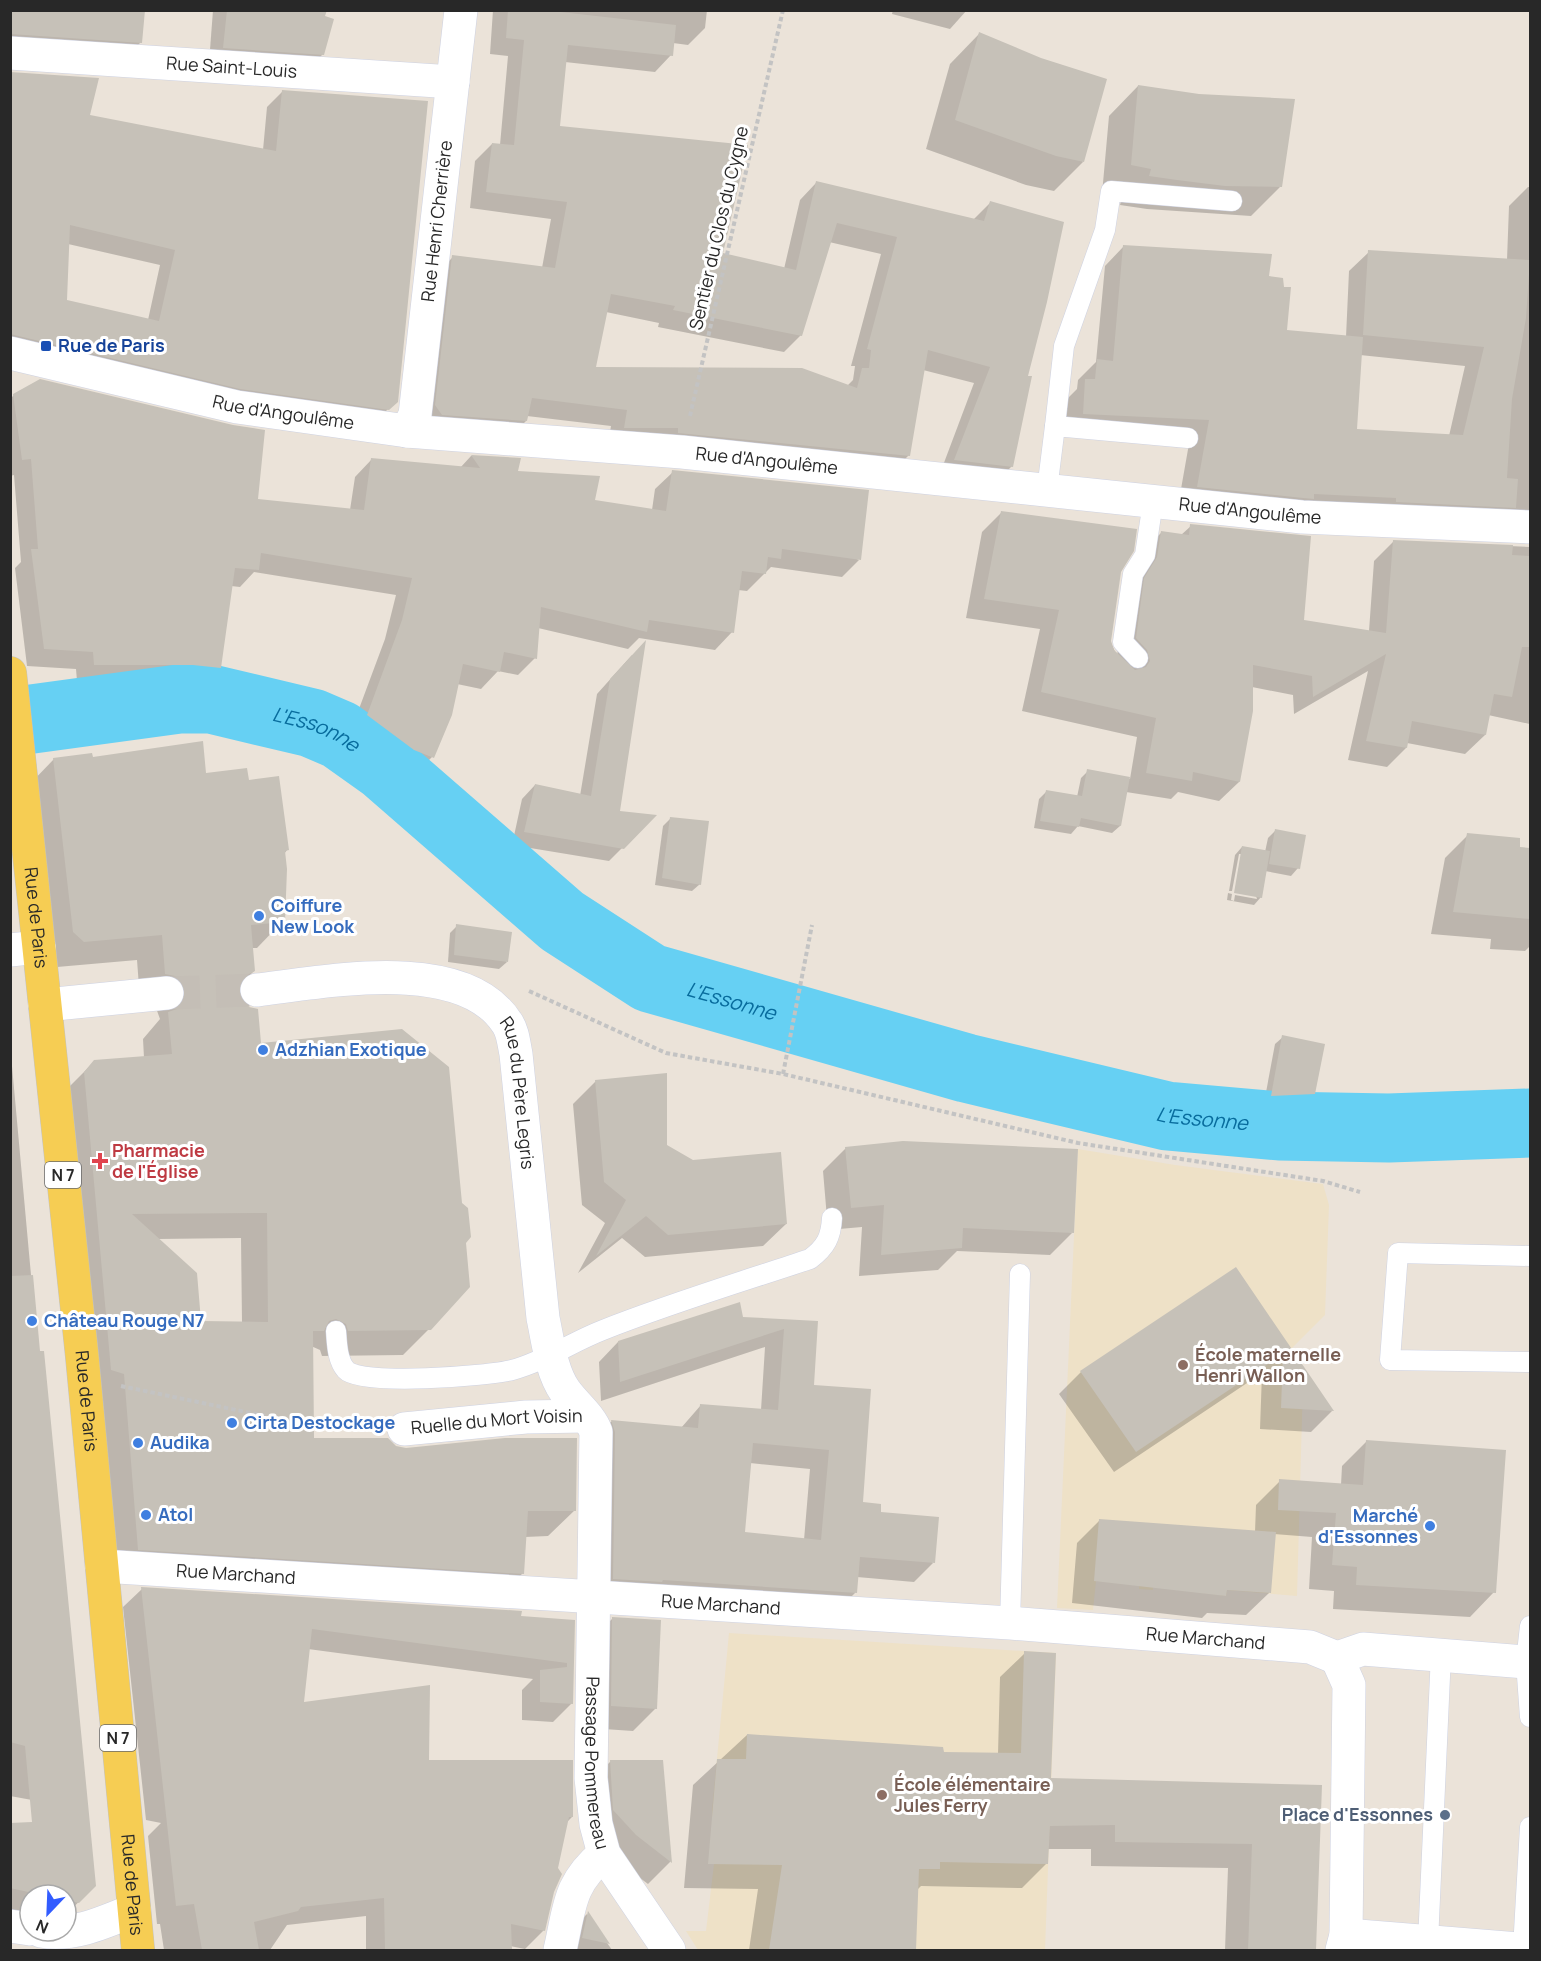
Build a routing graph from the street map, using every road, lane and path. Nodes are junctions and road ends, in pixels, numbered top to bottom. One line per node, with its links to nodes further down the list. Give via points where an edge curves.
1 (461, 10): 4 (street, Rue Henri Cherrière)
2 (783, 10): 10 (path, Sentier du Clos du Cygne)
3 (10, 53): 4 (street, Rue Saint-Louis)
4 (453, 82): 8 (street, Rue Henri Cherrière, via 415,415)
5 (1232, 201): 7 (lane, via 1111,191 1105,230 1064,345)
6 (10, 353): 8 (street, Rue d'Angoulême, via 237,407)
7 (1055, 426): 9 (lane); 11 (lane)
8 (407, 431): 10 (street, Rue d'Angoulême)
9 (1188, 438)
10 (682, 452): 11 (street, Rue d'Angoulême)
11 (1047, 490): 12 (street, Rue d'Angoulême)
12 (1153, 502): 13 (street, Rue d'Angoulême, via 1302,518); 14 (lane, via 1145,555 1133,574 1123,642)
13 (1530, 527)
14 (1138, 658)
15 (10, 673): 17 (main road, Rue de Paris / N 7, via 21,784)
16 (812, 925): 22 (path)
17 (25, 948): 20 (main road, Rue de Paris / N 7)
18 (257, 990): 21 (street, Rue du Père Legris, via 377,978 428,981 461,988)
19 (167, 993): 20 (street)
20 (45, 1005): 30 (main road, Rue de Paris / N 7)
21 (492, 1005): 22 (path, via 528,990 666,1053); 28 (street, Rue du Père Legris, via 509,1025 516,1054 543,1318)
22 (783, 1074): 23 (path, via 1078,1143 1323,1181)
23 (1360, 1192)
24 (832, 1218): 28 (lane, via 831,1236 810,1259 607,1328)
25 (1530, 1256): 29 (lane, via 1398,1253 1390,1360)
26 (1020, 1274): 35 (lane)
27 (336, 1331): 28 (lane, via 338,1353 346,1370 356,1377 382,1380 511,1371)
28 (551, 1356): 31 (street, Rue du Père Legris, via 563,1389)
29 (1530, 1362)
30 (84, 1383): 32 (path, Ruelle du Mort Voisin, via 157,1392 211,1407 313,1426); 33 (main road, Rue de Paris / N 7)
31 (585, 1416): 32 (street, Ruelle du Mort Voisin, via 526,1417); 34 (street, Ruelle du Mort Voisin, via 596,1432)
32 (404, 1429)
33 (102, 1566): 34 (street, Rue Marchand); 43 (main road, Rue de Paris / N 7)
34 (594, 1596): 35 (street, Rue Marchand); 42 (street, Passage Pommereau, via 591,1778)
35 (1010, 1623): 38 (street, Rue Marchand, via 1310,1647)
36 (1530, 1626): 39 (lane)
37 (1441, 1654): 38 (street, via 1363,1649); 39 (street); 45 (lane)
38 (1337, 1658): 46 (street, via 1349,1685)
39 (1526, 1662): 40 (lane)
40 (1530, 1717)
41 (1530, 1827): 47 (lane)
42 (604, 1854): 49 (street, Passage Pommereau, via 584,1871 572,1895); 50 (street)
43 (134, 1910): 44 (street); 48 (main road, Rue de Paris / N 7)
44 (78, 1929)
45 (1428, 1942): 46 (street); 47 (street)
46 (1344, 1943)
47 (1527, 1949)
48 (138, 1950)
49 (560, 1950)
50 (669, 1950)

